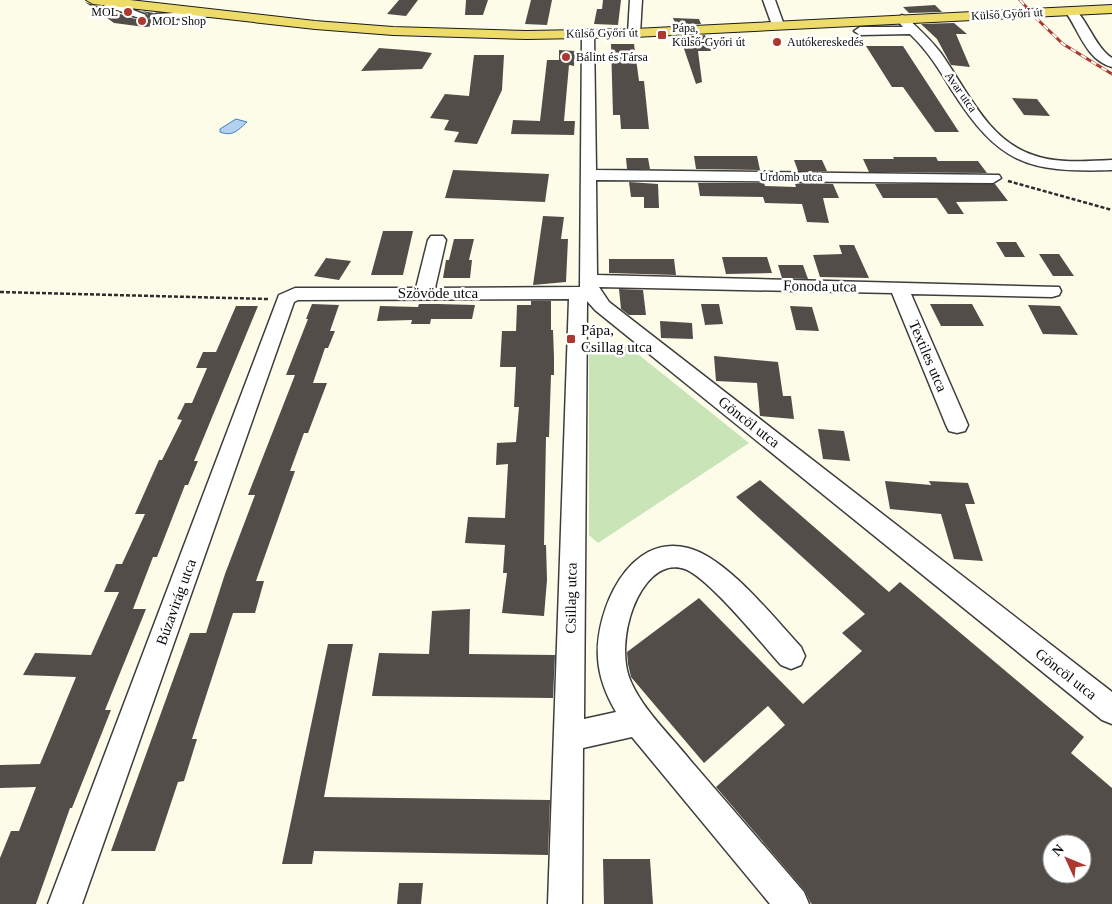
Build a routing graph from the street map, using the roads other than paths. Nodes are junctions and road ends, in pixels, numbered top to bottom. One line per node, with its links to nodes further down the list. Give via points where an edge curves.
1 (95, 0): 6 (main road, Külső Győri út); 7 (street)
2 (636, 0): 13 (street)
3 (769, 0): 10 (street)
4 (1112, 8): 5 (main road, Külső Győri út)
5 (1072, 11): 9 (main road, Külső Győri út); 15 (street, via 1092,49)
6 (211, 14): 8 (street); 14 (main road, Külső Győri út, via 269,22 393,31)
7 (140, 15)
8 (156, 17)
9 (902, 19): 10 (main road, Külső Győri út); 11 (street, Avar utca)
10 (778, 25): 13 (main road, Külső Győri út)
11 (913, 30): 12 (street); 16 (street, Avar utca, via 989,133 1007,148 1025,158 1055,164)
12 (860, 32)
13 (634, 33): 14 (main road, Külső Győri út)
14 (588, 34): 17 (street)
15 (1112, 63)
16 (1112, 165)
17 (588, 175): 18 (street, Úrdomb utca); 21 (street)
18 (993, 178)
19 (437, 240): 23 (street)
20 (899, 287): 21 (street, Fonoda utca); 22 (street, Fonoda utca); 25 (street, Textiles utca)
21 (586, 289): 23 (street, Szövöde utca); 27 (street, Göncöl utca, via 602,306); 29 (street, Csillag utca)
22 (1052, 290)
23 (424, 294): 24 (street, Szövöde utca, via 295,294)
24 (286, 300): 30 (street, Búzavirág utca)
25 (957, 425)
26 (791, 656): 28 (street, via 706,568 686,558 668,556 635,577 626,591 611,639 614,674)
27 (1112, 710)
28 (638, 722): 29 (street); 32 (street)
29 (568, 737): 31 (street, Csillag utca)
30 (65, 904)
31 (565, 904)
32 (792, 904)

